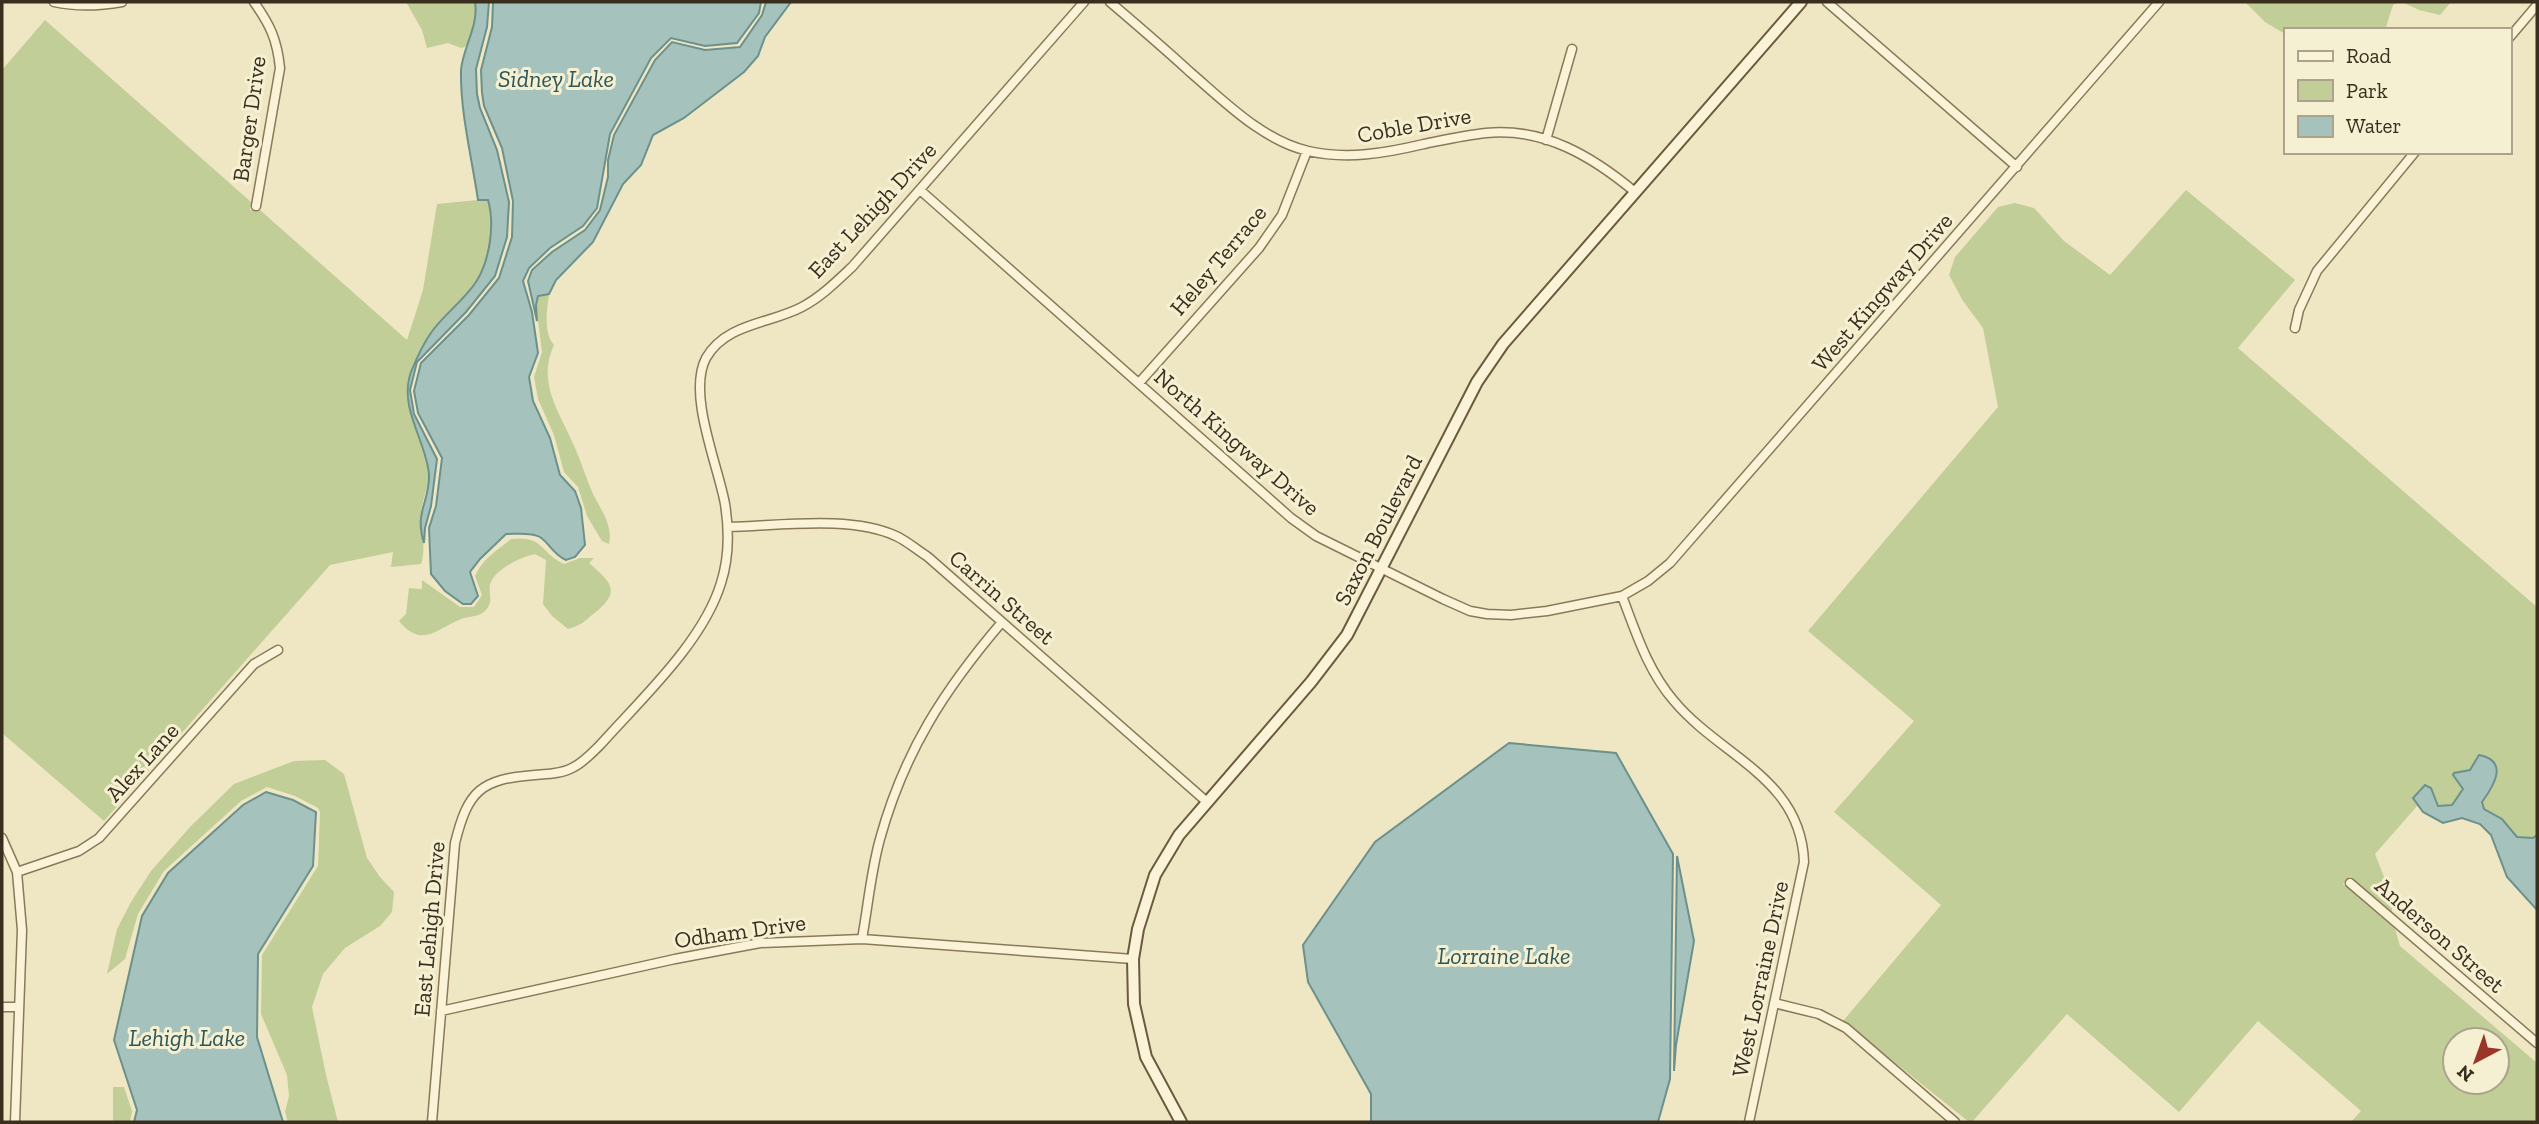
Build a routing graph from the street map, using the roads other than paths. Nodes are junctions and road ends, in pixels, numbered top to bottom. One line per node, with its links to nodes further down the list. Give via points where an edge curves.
1 (54, 2): 2 (street, via 71,6)
2 (122, 2)
3 (254, 2): 18 (street, Barger Drive, via 278,45 280,68)
4 (1084, 2): 16 (street, East Lehigh Drive)
5 (1110, 2): 13 (street, Coble Drive, via 1237,113 1273,137)
6 (1801, 2): 17 (main road, Saxon Boulevard)
7 (1827, 2): 15 (street)
8 (2159, 2): 15 (street, West Kingway Drive)
9 (2537, 5): 10 (street)
10 (2511, 36)
11 (1572, 49): 12 (street)
12 (1546, 140): 13 (street, Coble Drive, via 1488,132 1369,154); 17 (street, Coble Drive, via 1604,166)
13 (1307, 151): 20 (street, Heley Terrace, via 1282,215 1259,248)
14 (2413, 154): 19 (street, via 2317,271)
15 (2017, 167): 23 (street, West Kingway Drive, via 1670,563)
16 (920, 190): 20 (street, North Kingway Drive); 21 (street, East Lehigh Drive, via 830,288 782,317 731,333 705,360 701,404)
17 (1635, 192): 22 (main road, Saxon Boulevard, via 1503,344 1477,382)
18 (256, 205)
19 (2295, 328)
20 (1139, 383): 22 (street, North Kingway Drive, via 1291,518)
21 (728, 527): 24 (street, Carrin Street, via 850,523 880,529 928,557); 35 (street, East Lehigh Drive, via 722,581 711,611 689,644 601,744 572,769 495,780 475,793 462,816 455,844)
22 (1382, 569): 23 (street, North Kingway Drive, via 1470,611 1487,614 1547,611); 26 (main road, Saxon Boulevard, via 1336,651)
23 (1622, 596): 32 (street, West Lorraine Drive, via 1644,652 1676,704 1777,790 1799,827 1804,862)
24 (1002, 622): 26 (street, Carrin Street); 30 (street, via 937,706 905,766 880,840)
25 (278, 650): 28 (street, Alex Lane, via 254,664 99,838 79,851)
26 (1207, 802): 31 (main road, Saxon Boulevard, via 1179,835 1155,875)
27 (2, 838): 28 (street)
28 (17, 872): 34 (street, via 22,930)
29 (2350, 883): 36 (street, Anderson Street)
30 (862, 939): 31 (street, Odham Drive); 35 (street, Odham Drive, via 760,943)
31 (1133, 959): 39 (main road, Saxon Boulevard, via 1134,1004 1146,1056)
32 (1774, 1003): 40 (street, West Lorraine Drive); 41 (street, via 1819,1014 1846,1028)
33 (2, 1007): 34 (street)
34 (18, 1007): 37 (street)
35 (441, 1012): 38 (street, East Lehigh Drive)
36 (2537, 1043)
37 (15, 1122)
38 (432, 1122)
39 (1181, 1122)
40 (1749, 1122)
41 (1955, 1122)

